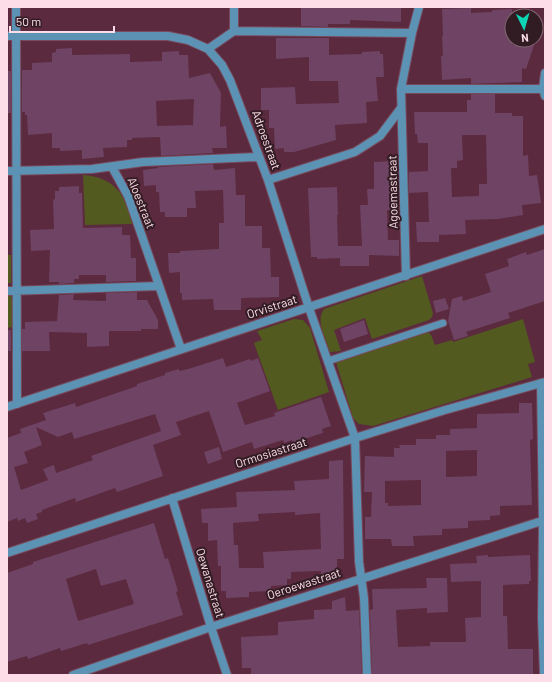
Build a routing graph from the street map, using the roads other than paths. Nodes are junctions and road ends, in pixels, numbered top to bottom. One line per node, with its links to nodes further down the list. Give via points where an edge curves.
1 (16, 7): 6 (street)
2 (234, 7): 4 (street)
3 (419, 7): 5 (street, Agoemastraat)
4 (234, 31): 5 (street); 7 (street)
5 (412, 33): 9 (street, Agoemastraat)
6 (11, 36): 7 (street, Adroestraat, via 168,36 188,40); 15 (street)
7 (208, 49): 12 (street, Adroestraat, via 222,65 230,80)
8 (545, 73): 10 (street)
9 (401, 89): 10 (street); 11 (street, Agoemastraat)
10 (544, 92)
11 (401, 108): 16 (street, via 380,136 355,152); 18 (street, Agoemastraat)
12 (258, 157): 13 (street, via 143,162); 16 (street, Adroestraat)
13 (112, 167): 15 (street); 19 (street, Aloestraat, via 128,196)
14 (7, 171): 15 (street)
15 (17, 171): 20 (street)
16 (268, 180): 22 (street, Adroestraat)
17 (545, 229): 18 (street, Orvistraat)
18 (406, 276): 22 (street, Orvistraat)
19 (159, 286): 20 (street); 24 (street, Aloestraat)
20 (17, 290): 21 (street); 27 (street)
21 (7, 291)
22 (309, 308): 24 (street, Orvistraat); 25 (street, Adroestraat)
23 (443, 322): 25 (lane)
24 (181, 349): 27 (street, Orvistraat)
25 (328, 361): 29 (street, Adroestraat)
26 (543, 383): 29 (street, Ormosiastraat); 31 (street)
27 (17, 404): 28 (street, Orvistraat)
28 (7, 407)
29 (355, 438): 30 (street, Ormosiastraat); 33 (street, Adroestraat)
30 (172, 498): 32 (street, Ormosiastraat); 35 (street, Oewanastraat)
31 (544, 520): 33 (street, Oeroewastraat); 34 (street)
32 (7, 553)
33 (361, 578): 35 (street, Oeroewastraat); 39 (street, Adroestraat)
34 (543, 618): 40 (street)
35 (211, 627): 36 (street, Oeroewastraat); 38 (street, Oewanastraat)
36 (85, 673): 37 (street, Oeroewastraat)
37 (73, 675)
38 (227, 675)
39 (367, 675)
40 (544, 675)

